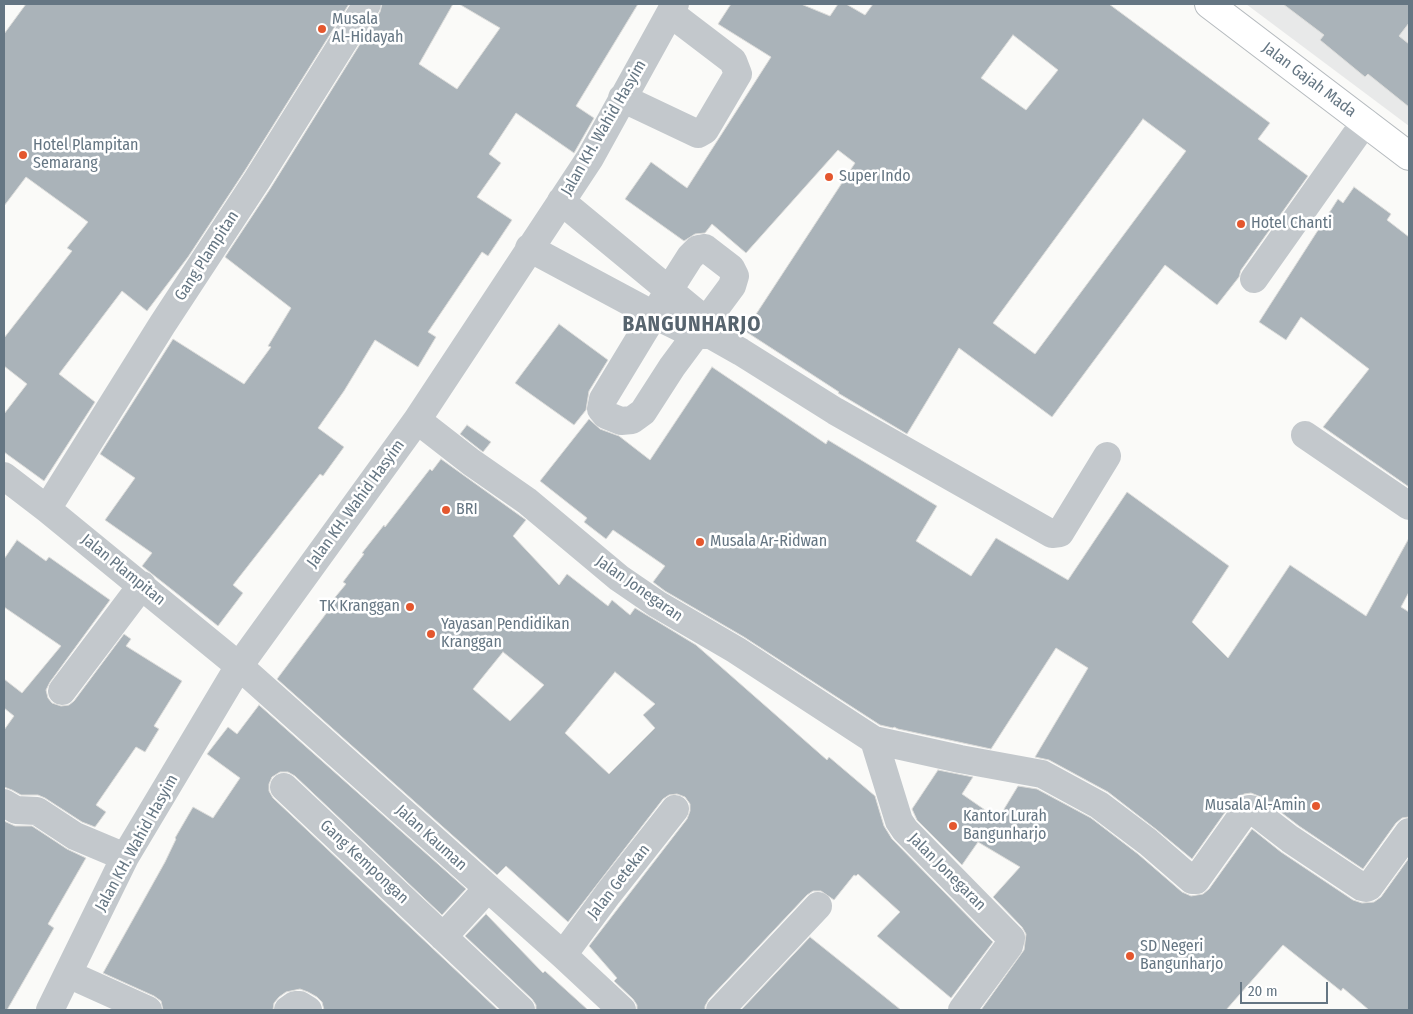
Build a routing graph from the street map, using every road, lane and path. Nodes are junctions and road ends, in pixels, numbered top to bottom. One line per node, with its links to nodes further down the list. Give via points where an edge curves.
1 (366, 4): 18 (street, Gang Plampitan)
2 (1209, 4): 5 (main road, Jalan Gajah Mada)
3 (672, 8): 4 (street, Jalan KH. Wahid Hasyim); 4 (street, via 733,61 738,74 705,130 698,134)
4 (622, 98): 7 (street, Jalan KH. Wahid Hasyim, via 590,158)
5 (1365, 122): 6 (main road, Jalan Gajah Mada); 9 (street)
6 (1409, 156)
7 (561, 201): 8 (street, Jalan KH. Wahid Hasyim); 10 (street)
8 (529, 248): 11 (street); 13 (street, Jalan KH. Wahid Hasyim)
9 (1254, 279)
10 (668, 290): 11 (street); 12 (street); 12 (street, via 698,249 705,248 731,268 735,276 732,286)
11 (654, 315): 12 (street); 12 (street, via 603,399 601,409 606,415 621,421 632,420 643,412)
12 (704, 330): 15 (street, via 835,411 1052,534 1060,533)
13 (417, 420): 20 (street, Jalan KH. Wahid Hasyim); 22 (street, Jalan Jonegaran, via 527,501 619,578)
14 (1305, 436): 17 (street)
15 (1107, 456)
16 (4, 476): 18 (street, Jalan Plampitan)
17 (1409, 506)
18 (47, 509): 19 (street, Jalan Plampitan)
19 (142, 585): 20 (street, Jalan Plampitan); 21 (street)
20 (239, 666): 27 (street, Jalan KH. Wahid Hasyim); 28 (street, Jalan Kauman)
21 (62, 691)
22 (874, 740): 26 (street, Jalan Jonegaran, via 1042,774 1099,806 1189,878 1196,880 1246,810 1251,809 1362,888 1369,888); 40 (street, Jalan Jonegaran, via 899,821 905,830 1011,938)
23 (284, 787): 30 (street, Gang Kempongan)
24 (4, 802): 27 (street, via 16,810 37,811 75,836)
25 (675, 809): 31 (street, Jalan Getekan)
26 (1409, 832)
27 (125, 857): 32 (street, Jalan KH. Wahid Hasyim)
28 (488, 888): 30 (street); 31 (street, Jalan Kauman)
29 (818, 906): 39 (street)
30 (443, 937): 37 (street, Gang Kempongan)
31 (563, 956): 38 (street, Jalan Kauman)
32 (68, 974): 33 (street, Jalan KH. Wahid Hasyim); 34 (street)
33 (50, 1010)
34 (148, 1010)
35 (288, 1010): 36 (street, via 300,1004)
36 (308, 1010)
37 (522, 1010)
38 (622, 1010)
39 (720, 1010)
40 (962, 1010)

